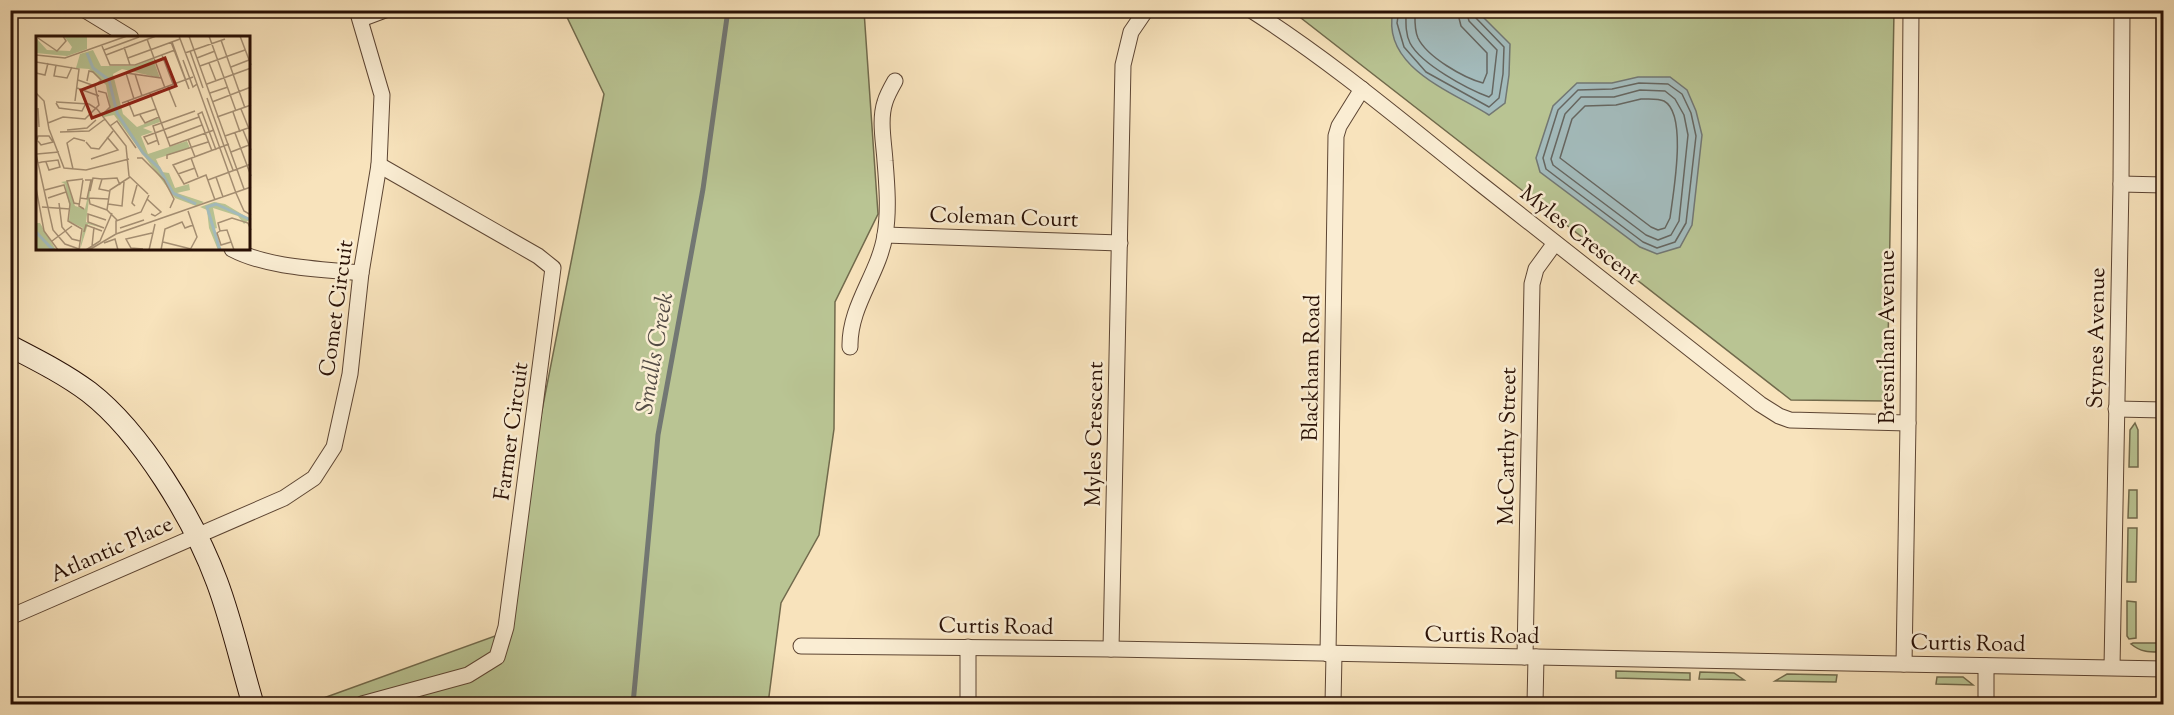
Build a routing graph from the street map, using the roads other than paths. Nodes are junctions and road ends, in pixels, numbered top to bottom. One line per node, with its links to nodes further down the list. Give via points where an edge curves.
1 (85, 10): 8 (street)
2 (385, 10): 7 (street)
3 (1146, 10): 15 (street, Myles Crescent, via 1131,32 1123,64)
4 (1251, 10): 10 (street, Myles Crescent)
5 (1911, 10): 23 (street, Bresnihan Avenue)
6 (2122, 10): 12 (street, Stynes Avenue)
7 (359, 15): 11 (street, Comet Circuit, via 382,95)
8 (128, 36)
9 (895, 81): 14 (street, via 884,104)
10 (1362, 89): 16 (street, Myles Crescent); 29 (street, Blackham Road, via 1336,136)
11 (379, 165): 18 (street, Comet Circuit); 36 (street, Farmer Circuit, via 554,268 506,627 497,657 468,675)
12 (2121, 184): 13 (street); 21 (street, Stynes Avenue)
13 (2163, 185)
14 (885, 235): 15 (street, Coleman Court); 20 (street, via 854,316)
15 (1120, 243): 28 (street, Myles Crescent)
16 (1555, 243): 23 (street, Myles Crescent, via 1779,417 1801,422); 30 (street, McCarthy Street, via 1536,268 1532,284)
17 (234, 250): 18 (street, via 246,257 283,264)
18 (361, 273): 24 (street, Comet Circuit, via 350,374 334,447 314,478 284,498)
19 (10, 345): 24 (street, via 89,392 116,417 167,485)
20 (850, 347)
21 (2116, 410): 22 (street); 33 (street, Stynes Avenue)
22 (2163, 410)
23 (1908, 423): 31 (street, Bresnihan Avenue)
24 (196, 535): 25 (street, Atlantic Place); 35 (street, via 218,584)
25 (10, 617)
26 (801, 646): 27 (street, Curtis Road)
27 (968, 647): 28 (street, Curtis Road); 37 (street)
28 (1111, 649): 29 (street, Curtis Road)
29 (1331, 654): 30 (street, Curtis Road); 38 (street, Blackham Road)
30 (1530, 657): 31 (street, Curtis Road); 39 (street, McCarthy Street)
31 (1904, 664): 32 (street, Curtis Road)
32 (1986, 666): 33 (street, Curtis Road); 40 (street)
33 (2112, 667): 34 (street, Curtis Road)
34 (2163, 669)
35 (253, 705)
36 (362, 705)
37 (968, 705)
38 (1333, 705)
39 (1535, 705)
40 (1986, 705)

